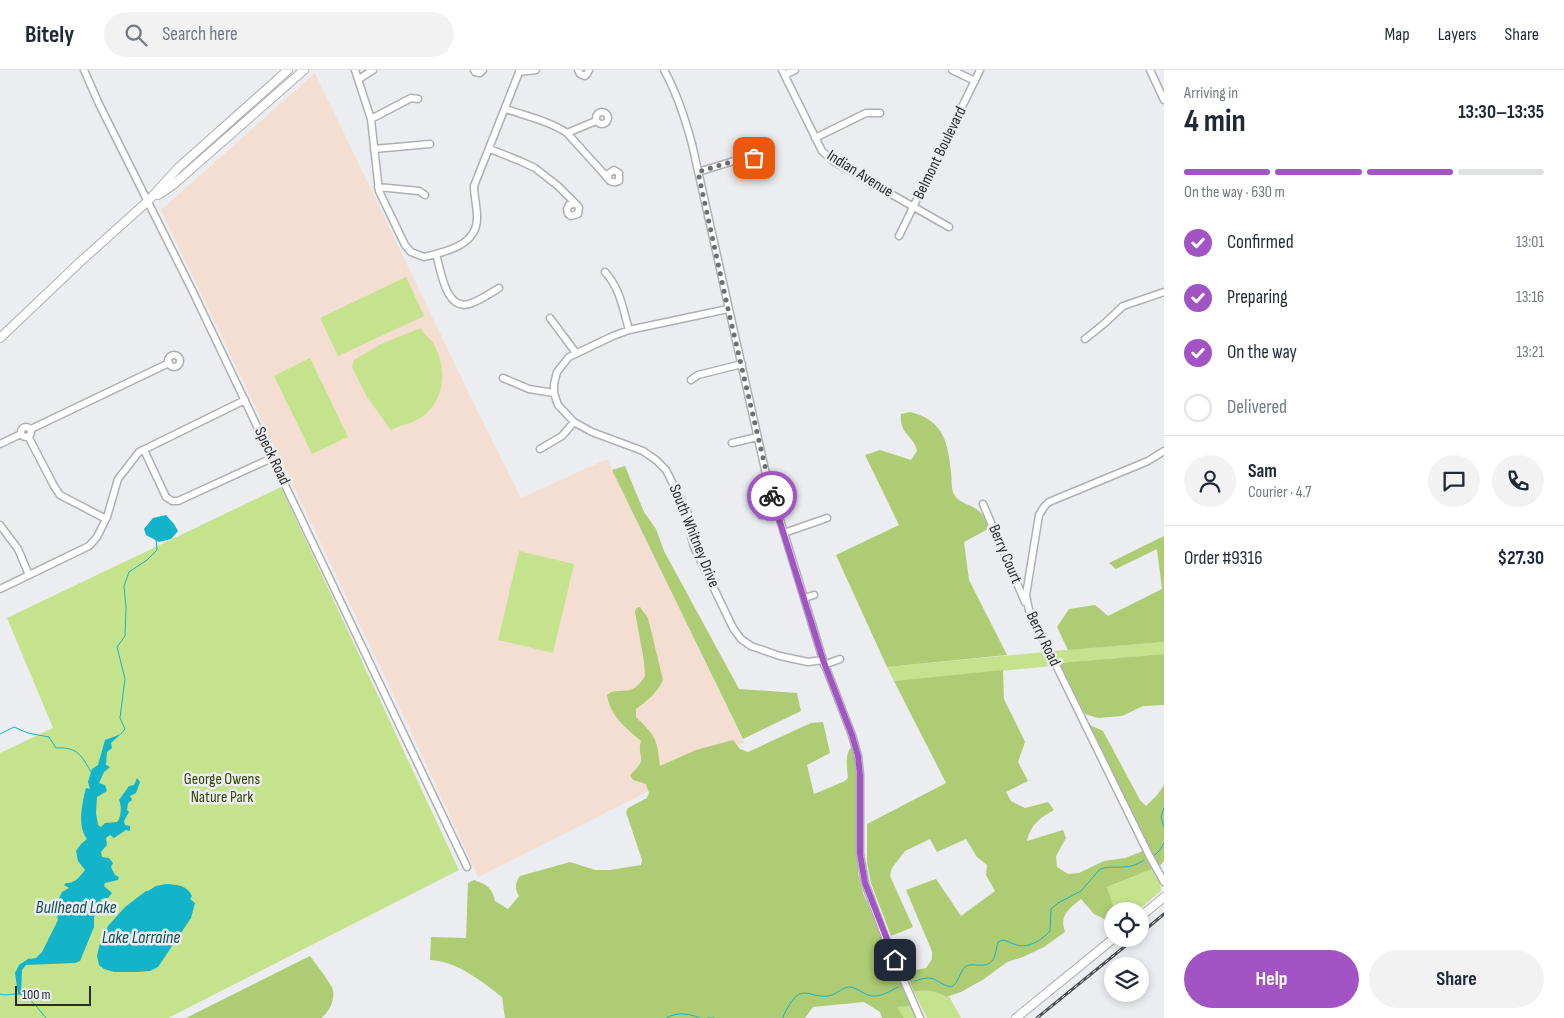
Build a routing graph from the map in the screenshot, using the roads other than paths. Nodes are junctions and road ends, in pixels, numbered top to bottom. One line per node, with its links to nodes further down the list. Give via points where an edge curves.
1 (84, 70): 36 (street, Speck Road)
2 (288, 70): 36 (main road, via 178,168)
3 (304, 70): 36 (main road, via 173,185)
4 (355, 70): 18 (street)
5 (372, 70): 18 (street)
6 (474, 70): 7 (street, via 480,74)
7 (483, 70)
8 (536, 70): 16 (street)
9 (578, 70): 10 (street, via 584,76)
10 (589, 70)
11 (664, 70): 32 (street, via 683,112)
12 (795, 70): 17 (street)
13 (952, 70): 19 (street)
14 (980, 70): 19 (street, Belmont Boulevard)
15 (1150, 70): 21 (street)
16 (520, 71): 22 (street)
17 (784, 73): 27 (street, Indian Avenue)
18 (359, 80): 24 (street)
19 (975, 82): 38 (street, Belmont Boulevard)
20 (418, 99): 24 (street, via 411,98)
21 (1164, 100)
22 (506, 109): 26 (street); 30 (street)
23 (880, 114): 27 (street, via 866,113)
24 (371, 119): 29 (street)
25 (596, 121): 26 (street)
26 (567, 133): 33 (street)
27 (815, 138): 38 (street, Indian Avenue, via 822,152 833,161)
28 (430, 144): 29 (street)
29 (374, 149): 34 (street)
30 (490, 149): 37 (street, via 535,168); 41 (street, via 474,186 478,216 475,232 465,243)
31 (754, 158): 32 (street)
32 (698, 172): 45 (street)
33 (608, 179)
34 (378, 187): 35 (street, via 419,191); 41 (street, via 411,252 424,257)
35 (425, 195)
36 (148, 202): 48 (main road); 56 (street, Speck Road)
37 (574, 204)
38 (914, 206): 39 (street, Indian Avenue); 40 (street, Belmont Boulevard)
39 (949, 227)
40 (899, 236)
41 (436, 254): 43 (street, via 449,296 457,304 472,303)
42 (605, 272): 47 (street, via 618,290)
43 (500, 288)
44 (1164, 292): 49 (street, via 1123,306)
45 (728, 309): 47 (street); 52 (street)
46 (550, 318): 50 (street)
47 (629, 330): 50 (street)
48 (0, 338)
49 (1085, 339)
50 (576, 353): 55 (street, via 557,372)
51 (169, 363): 58 (street)
52 (742, 364): 54 (street, via 698,375); 59 (street)
53 (503, 378): 55 (street, via 529,389)
54 (692, 380)
55 (554, 393): 57 (street, South Whitney Drive, via 558,405)
56 (245, 400): 63 (street); 65 (street, Speck Road)
57 (574, 422): 62 (street, via 562,436); 79 (street, South Whitney Drive, via 642,451 666,470 688,514 694,547 741,639 780,656)
58 (27, 433): 61 (street); 70 (street, via 60,495)
59 (757, 437): 60 (street); 67 (street)
60 (732, 443)
61 (0, 444)
62 (540, 449)
63 (144, 450): 65 (street, via 166,497 172,501); 70 (street, via 118,479)
64 (1164, 451): 77 (street, Berry Road, via 1044,507 1039,515)
65 (272, 458): 80 (street, Speck Road)
66 (984, 504): 77 (street, Berry Court)
67 (776, 510): 68 (street); 72 (street)
68 (761, 515)
69 (828, 518): 72 (street)
70 (106, 519): 73 (street, via 89,546)
71 (0, 525): 73 (street, via 18,549)
72 (784, 533): 76 (street)
73 (29, 575): 74 (street)
74 (0, 589)
75 (814, 595): 76 (street)
76 (804, 598): 79 (street)
77 (1027, 605): 81 (street, Berry Road)
78 (840, 659): 79 (street)
79 (823, 663): 85 (street, via 858,756 860,854 865,883)
80 (467, 867)
81 (1164, 882)
82 (1164, 897): 83 (main road)
83 (1149, 910)
84 (1104, 946): 86 (main road)
85 (920, 1018)
86 (1016, 1018)

